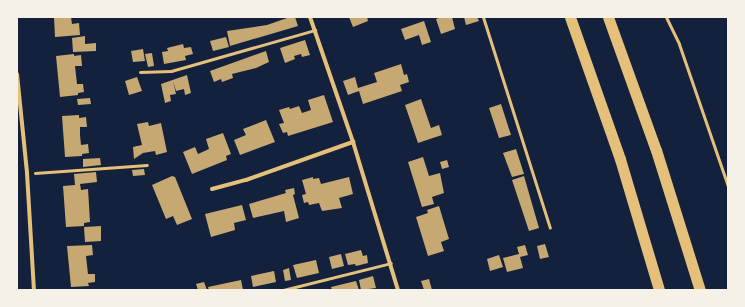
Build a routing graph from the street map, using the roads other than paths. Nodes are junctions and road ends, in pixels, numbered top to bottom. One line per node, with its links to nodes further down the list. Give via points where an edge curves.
1 (310, 17): 6 (street)
2 (483, 17): 12 (lane)
3 (570, 17): 17 (highway, via 620,159)
4 (608, 17): 18 (highway, via 656,150)
5 (666, 17): 10 (lane, via 679,44)
6 (315, 30): 7 (lane, via 171,71); 9 (street)
7 (140, 72)
8 (17, 74): 14 (street, via 27,173)
9 (353, 142): 11 (street, via 246,180); 13 (street)
10 (728, 186)
11 (212, 189)
12 (550, 228)
13 (390, 263): 15 (lane); 16 (street)
14 (34, 290)
15 (283, 290)
16 (398, 290)
17 (659, 290)
18 (700, 290)

